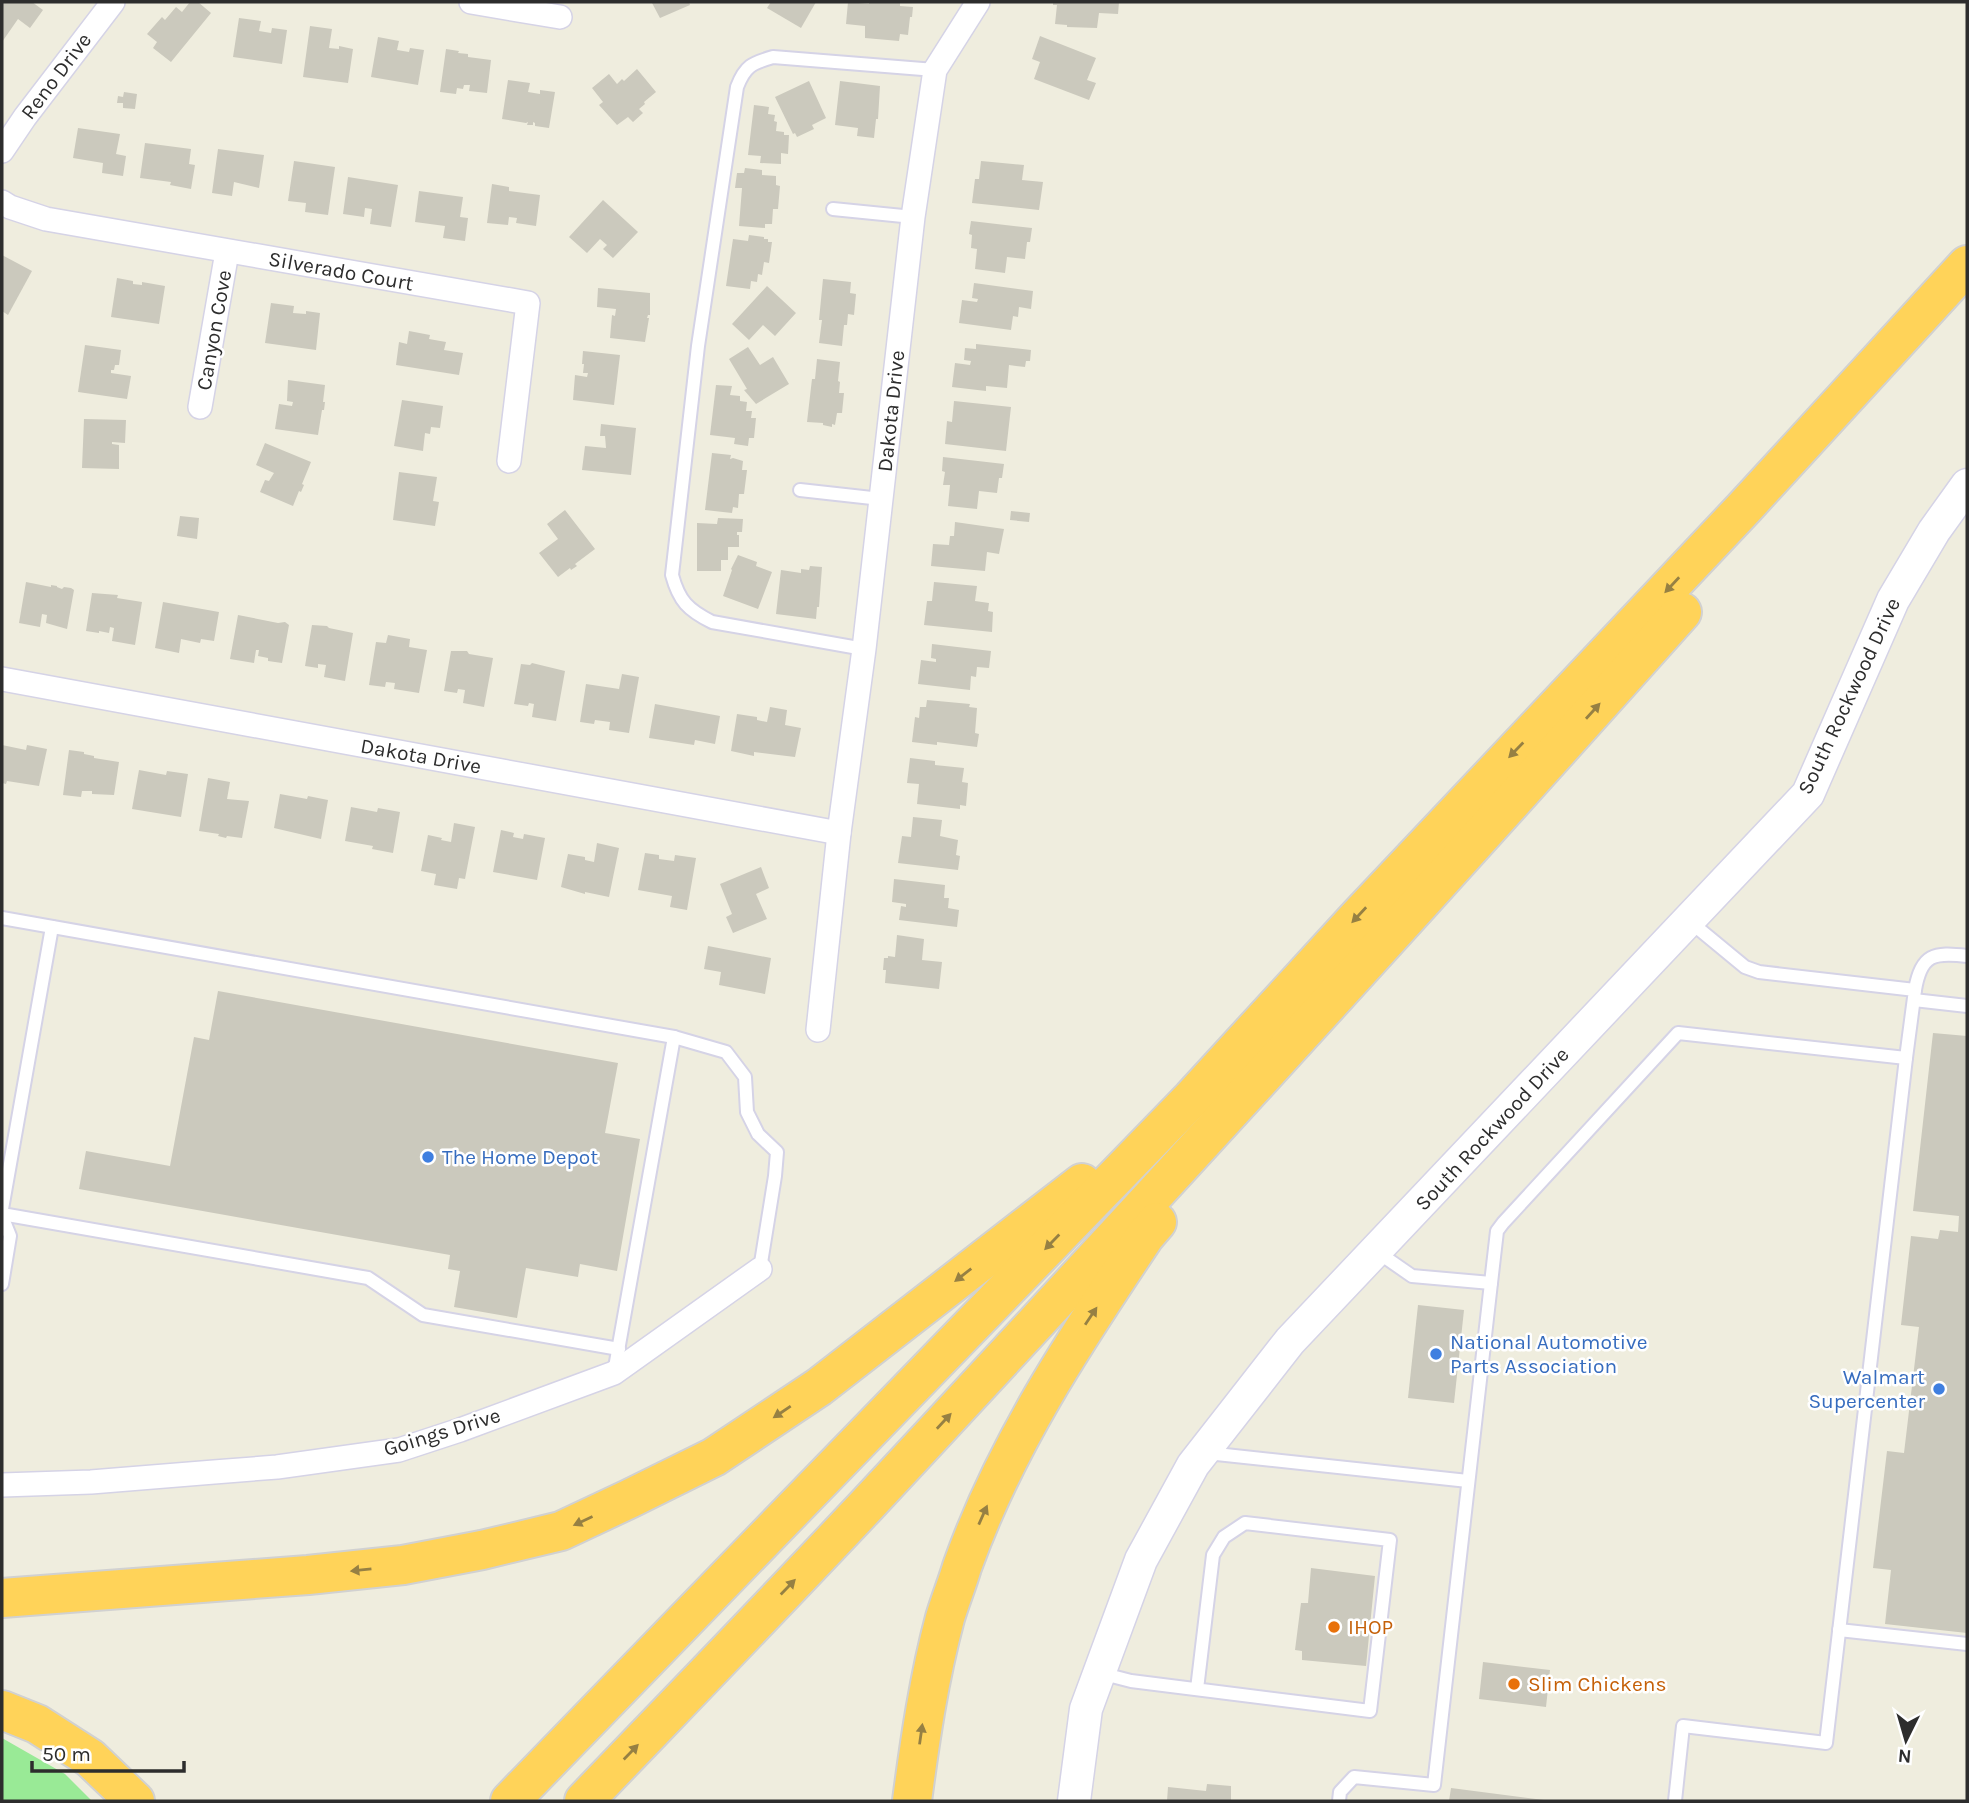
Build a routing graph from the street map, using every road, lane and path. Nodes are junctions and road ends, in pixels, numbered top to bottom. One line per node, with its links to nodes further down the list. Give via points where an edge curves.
1 (113, 2): 6 (street, Reno Drive)
2 (471, 2): 4 (street)
3 (978, 2): 5 (street, Dakota Drive)
4 (560, 17)
5 (935, 70): 9 (street, Dakota Drive); 18 (lane, via 773,57 755,62 742,74 698,346 672,575 678,595 693,613 712,622)
6 (2, 151)
7 (2, 202): 10 (street, Silverado Court, via 46,219)
8 (833, 209): 9 (lane)
9 (913, 217): 17 (street, Dakota Drive)
10 (227, 252): 13 (street, Canyon Cove); 14 (street, Silverado Court, via 528,303)
11 (1967, 265): 31 (highway, one-way to 31)
12 (1967, 299): 20 (highway, one-way to 12)
13 (200, 407)
14 (509, 461)
15 (1967, 485): 23 (main road, South Rockwood Drive, via 1893,600 1808,794)
16 (800, 490): 17 (lane)
17 (881, 499): 18 (street, Dakota Drive)
18 (864, 649): 21 (street, Dakota Drive)
19 (2, 679): 21 (street, Dakota Drive)
20 (1545, 765): 50 (highway, one-way to 20, via 862,1510); 51 (highway, one-way to 20, via 922,1724 946,1616 1003,1469 1057,1370 1145,1236 1502,825)
21 (839, 833): 28 (street, Dakota Drive)
22 (2, 918): 24 (lane)
23 (1688, 920): 26 (lane, via 1745,967 1759,972); 33 (main road, South Rockwood Drive)
24 (52, 927): 29 (lane); 32 (lane)
25 (1967, 956): 26 (lane, via 1932,956 1924,964)
26 (1914, 995): 27 (lane); 30 (lane)
27 (1967, 1006)
28 (818, 1030)
29 (674, 1037): 34 (lane, via 726,1052 746,1077 747,1112 758,1134 777,1152); 37 (lane)
30 (1906, 1058): 35 (lane, via 1678,1032 1497,1231); 43 (lane)
31 (1192, 1098): 42 (highway, one-way to 42, via 819,1387 714,1457 561,1531 403,1565); 49 (highway, one-way to 49)
32 (2, 1213): 36 (lane, via 10,1236); 37 (lane, via 369,1278 423,1315)
33 (1376, 1251): 35 (lane, via 1412,1276); 39 (main road, South Rockwood Drive, via 1290,1341)
34 (760, 1269): 38 (street, Goings Drive)
35 (1491, 1283): 40 (lane)
36 (2, 1284)
37 (619, 1349): 38 (lane)
38 (614, 1373): 41 (street, Goings Drive, via 399,1450 214,1472)
39 (1203, 1452): 40 (lane); 45 (main road, South Rockwood Drive, via 1141,1560)
40 (1468, 1482): 53 (lane, via 1434,1785 1354,1777 1340,1792)
41 (2, 1485)
42 (2, 1598)
43 (1839, 1630): 44 (lane); 54 (lane, via 1826,1743 1683,1726)
44 (1967, 1644)
45 (1100, 1672): 46 (lane); 52 (main road, South Rockwood Drive, via 1086,1709)
46 (1196, 1689): 46 (lane, via 1370,1711 1391,1540 1245,1522 1224,1536 1213,1555)
47 (2, 1710): 48 (highway, via 37,1724 90,1758)
48 (135, 1801)
49 (510, 1801)
50 (584, 1801)
51 (912, 1801)
52 (1074, 1801)
53 (1339, 1801)
54 (1675, 1801)

